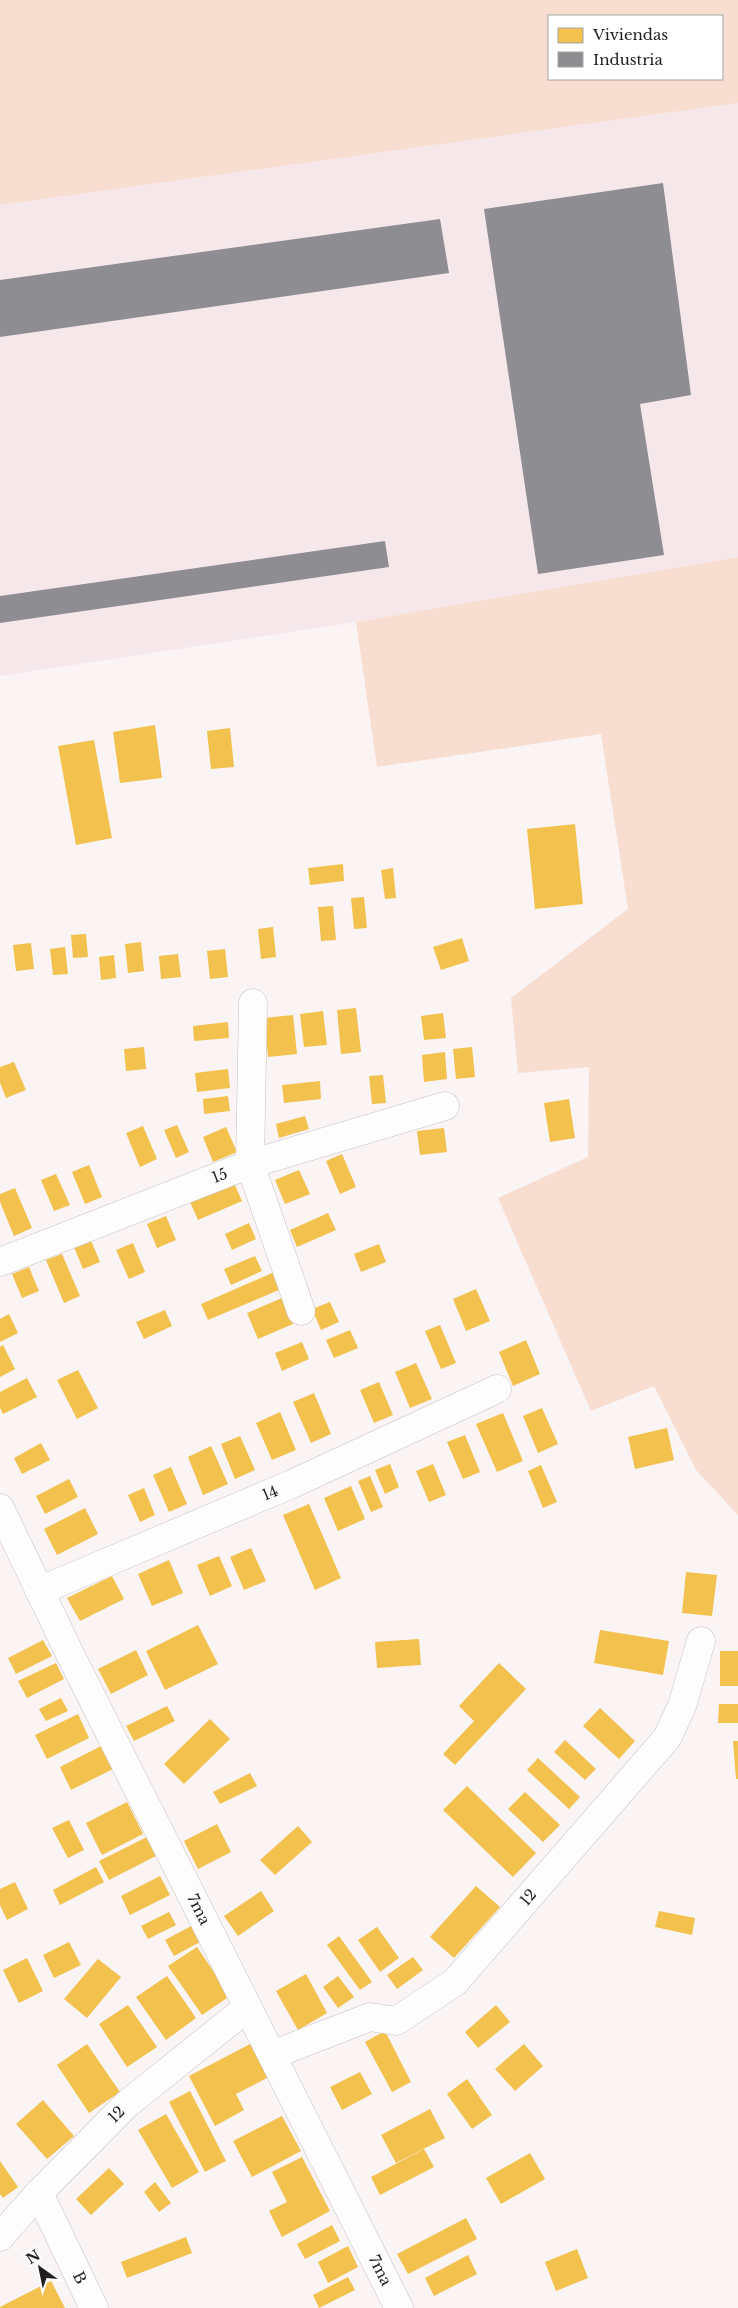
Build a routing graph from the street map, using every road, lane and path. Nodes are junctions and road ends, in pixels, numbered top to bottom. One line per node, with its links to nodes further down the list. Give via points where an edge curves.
1 (253, 1003): 3 (street)
2 (445, 1106): 3 (street, 15)
3 (250, 1164): 4 (street, 15); 5 (street)
4 (0, 1262)
5 (301, 1311)
6 (497, 1389): 8 (street, 14, via 292,1484)
7 (0, 1508): 8 (street, 7ma)
8 (39, 1591): 10 (street, 7ma)
9 (701, 1641): 11 (street, 12, via 682,1706 667,1738 455,1982 396,2021 370,2017)
10 (248, 2007): 11 (street, 7ma); 12 (street, 12, via 127,2104)
11 (272, 2055): 15 (street, 7ma)
12 (39, 2192): 13 (street, 12); 14 (street, B)
13 (0, 2237)
14 (94, 2308)
15 (399, 2308)

